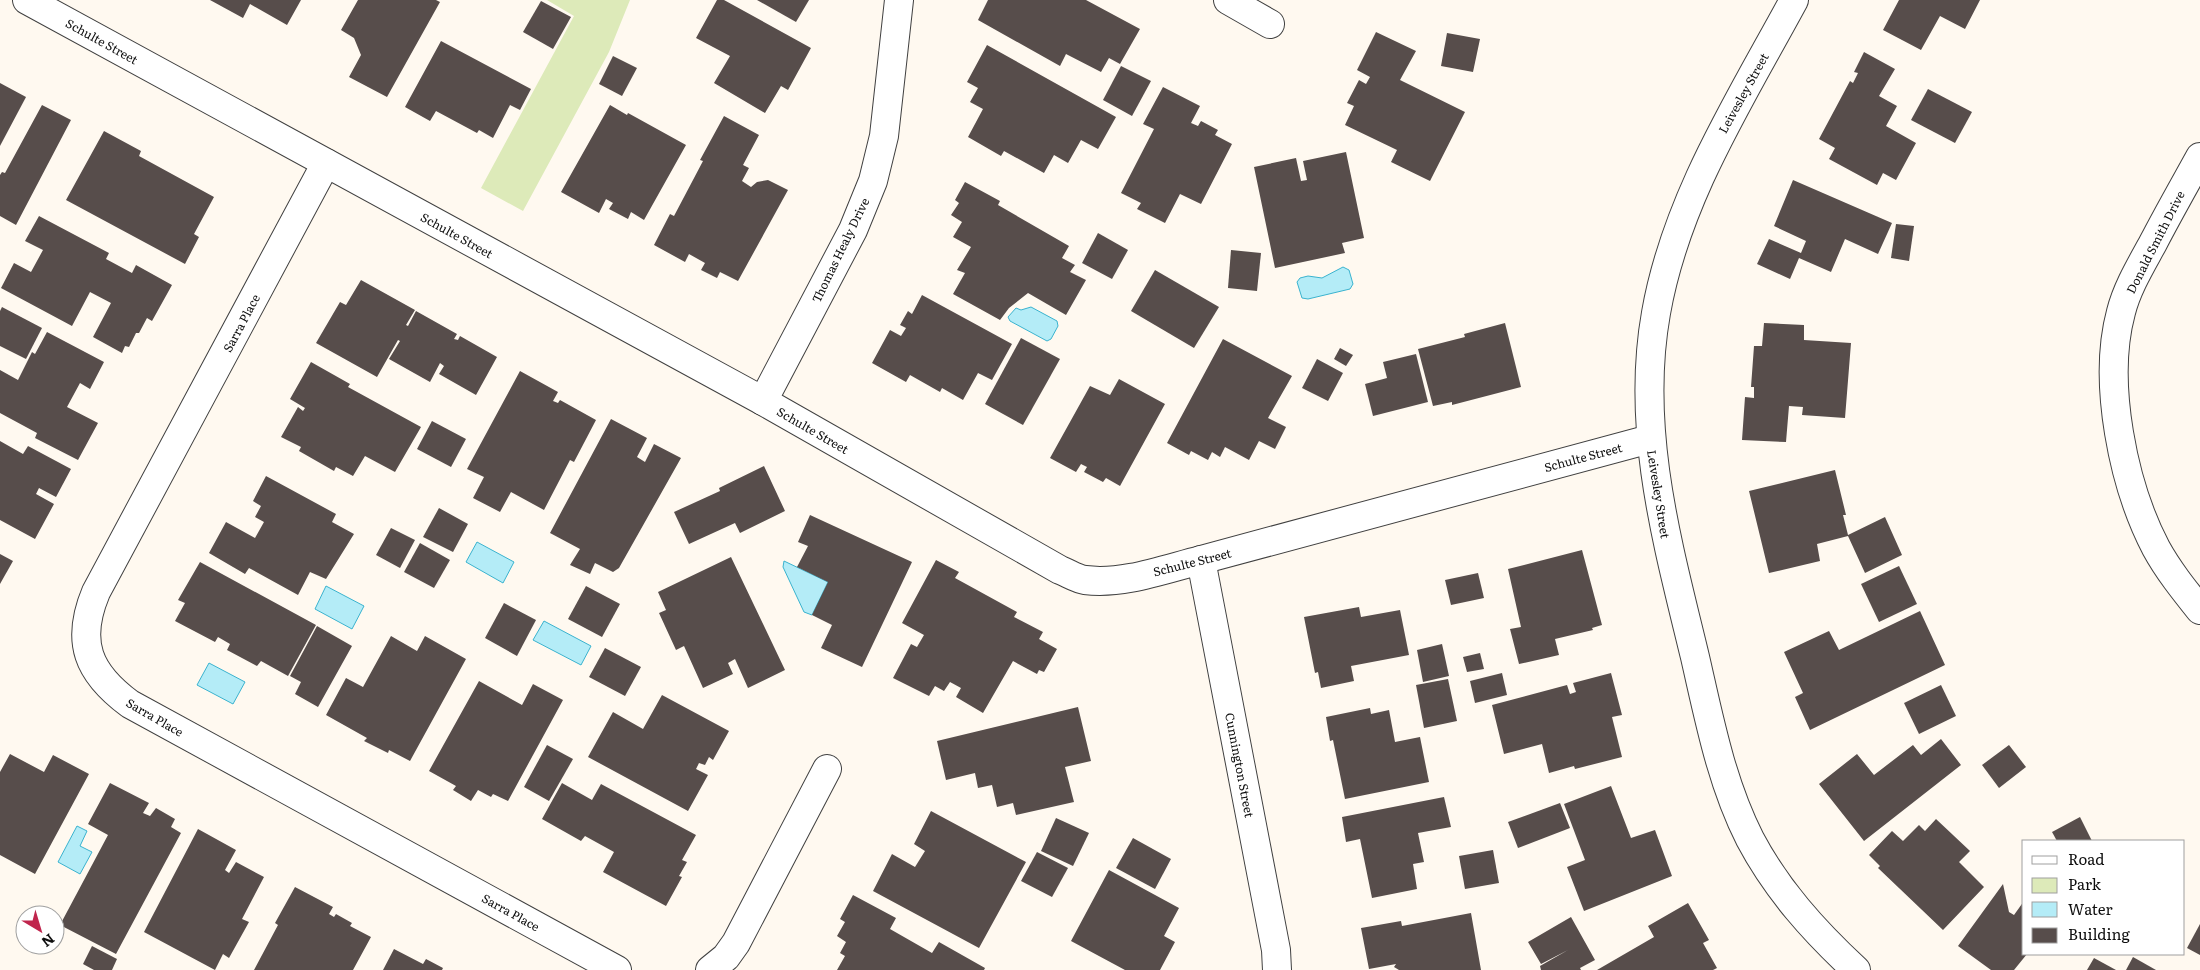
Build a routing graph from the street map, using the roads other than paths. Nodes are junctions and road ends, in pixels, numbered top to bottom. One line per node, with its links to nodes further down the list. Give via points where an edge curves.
1 (27, 0): 7 (street, Schulte Street)
2 (899, 0): 8 (street, Thomas Healy Drive, via 884,136 873,182 853,230)
3 (1228, 0): 5 (street)
4 (1794, 0): 9 (street, Leivesley Street, via 1710,154 1687,206 1669,260 1656,312 1650,359)
5 (1270, 24)
6 (2200, 157): 11 (street, Donald Smith Drive, via 2136,274 2121,312 2114,352 2115,397 2129,481 2156,549)
7 (326, 163): 8 (street, Schulte Street); 13 (street, Sarra Place, via 96,592 80,659 130,704)
8 (763, 401): 10 (street, Schulte Street, via 1060,570 1084,580 1130,577)
9 (1650, 439): 10 (street, Schulte Street); 16 (street, Leivesley Street, via 1663,526 1717,750 1732,797 1774,879 1825,942)
10 (1202, 560): 15 (street, Cunnington Street, via 1276,950)
11 (2200, 610)
12 (828, 769): 14 (street, via 736,943 726,958)
13 (617, 970)
14 (710, 970)
15 (1277, 970)
16 (1856, 970)

